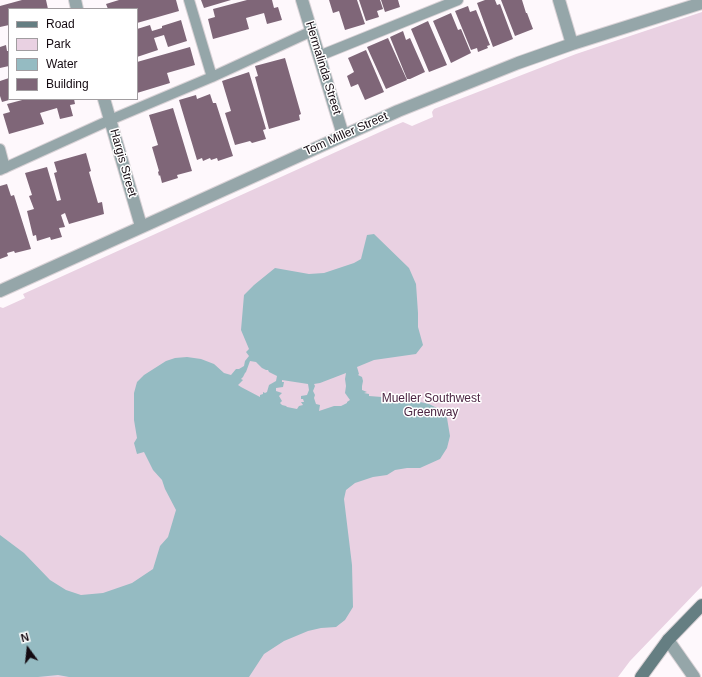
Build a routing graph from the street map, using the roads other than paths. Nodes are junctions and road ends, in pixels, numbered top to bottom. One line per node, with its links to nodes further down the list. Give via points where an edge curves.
1 (190, 0): 9 (lane)
2 (302, 0): 6 (street, Hermalinda Street)
3 (458, 0): 8 (lane)
4 (559, 0): 7 (street)
5 (702, 2): 7 (street, Tom Miller Street)
6 (312, 31): 8 (street, Hermalinda Street); 9 (lane)
7 (572, 44): 12 (street, Tom Miller Street, via 464,84)
8 (320, 56): 12 (street, Hermalinda Street)
9 (212, 77): 11 (lane)
10 (104, 100): 11 (street, Hargis Street)
11 (110, 120): 14 (lane); 15 (street, Hargis Street)
12 (343, 135): 15 (street, Tom Miller Street)
13 (0, 149): 14 (lane)
14 (3, 169)
15 (141, 226): 16 (street, Tom Miller Street)
16 (0, 291)
17 (702, 605): 18 (main road)
18 (668, 640): 19 (main road); 20 (street)
19 (640, 677)
20 (694, 677)

